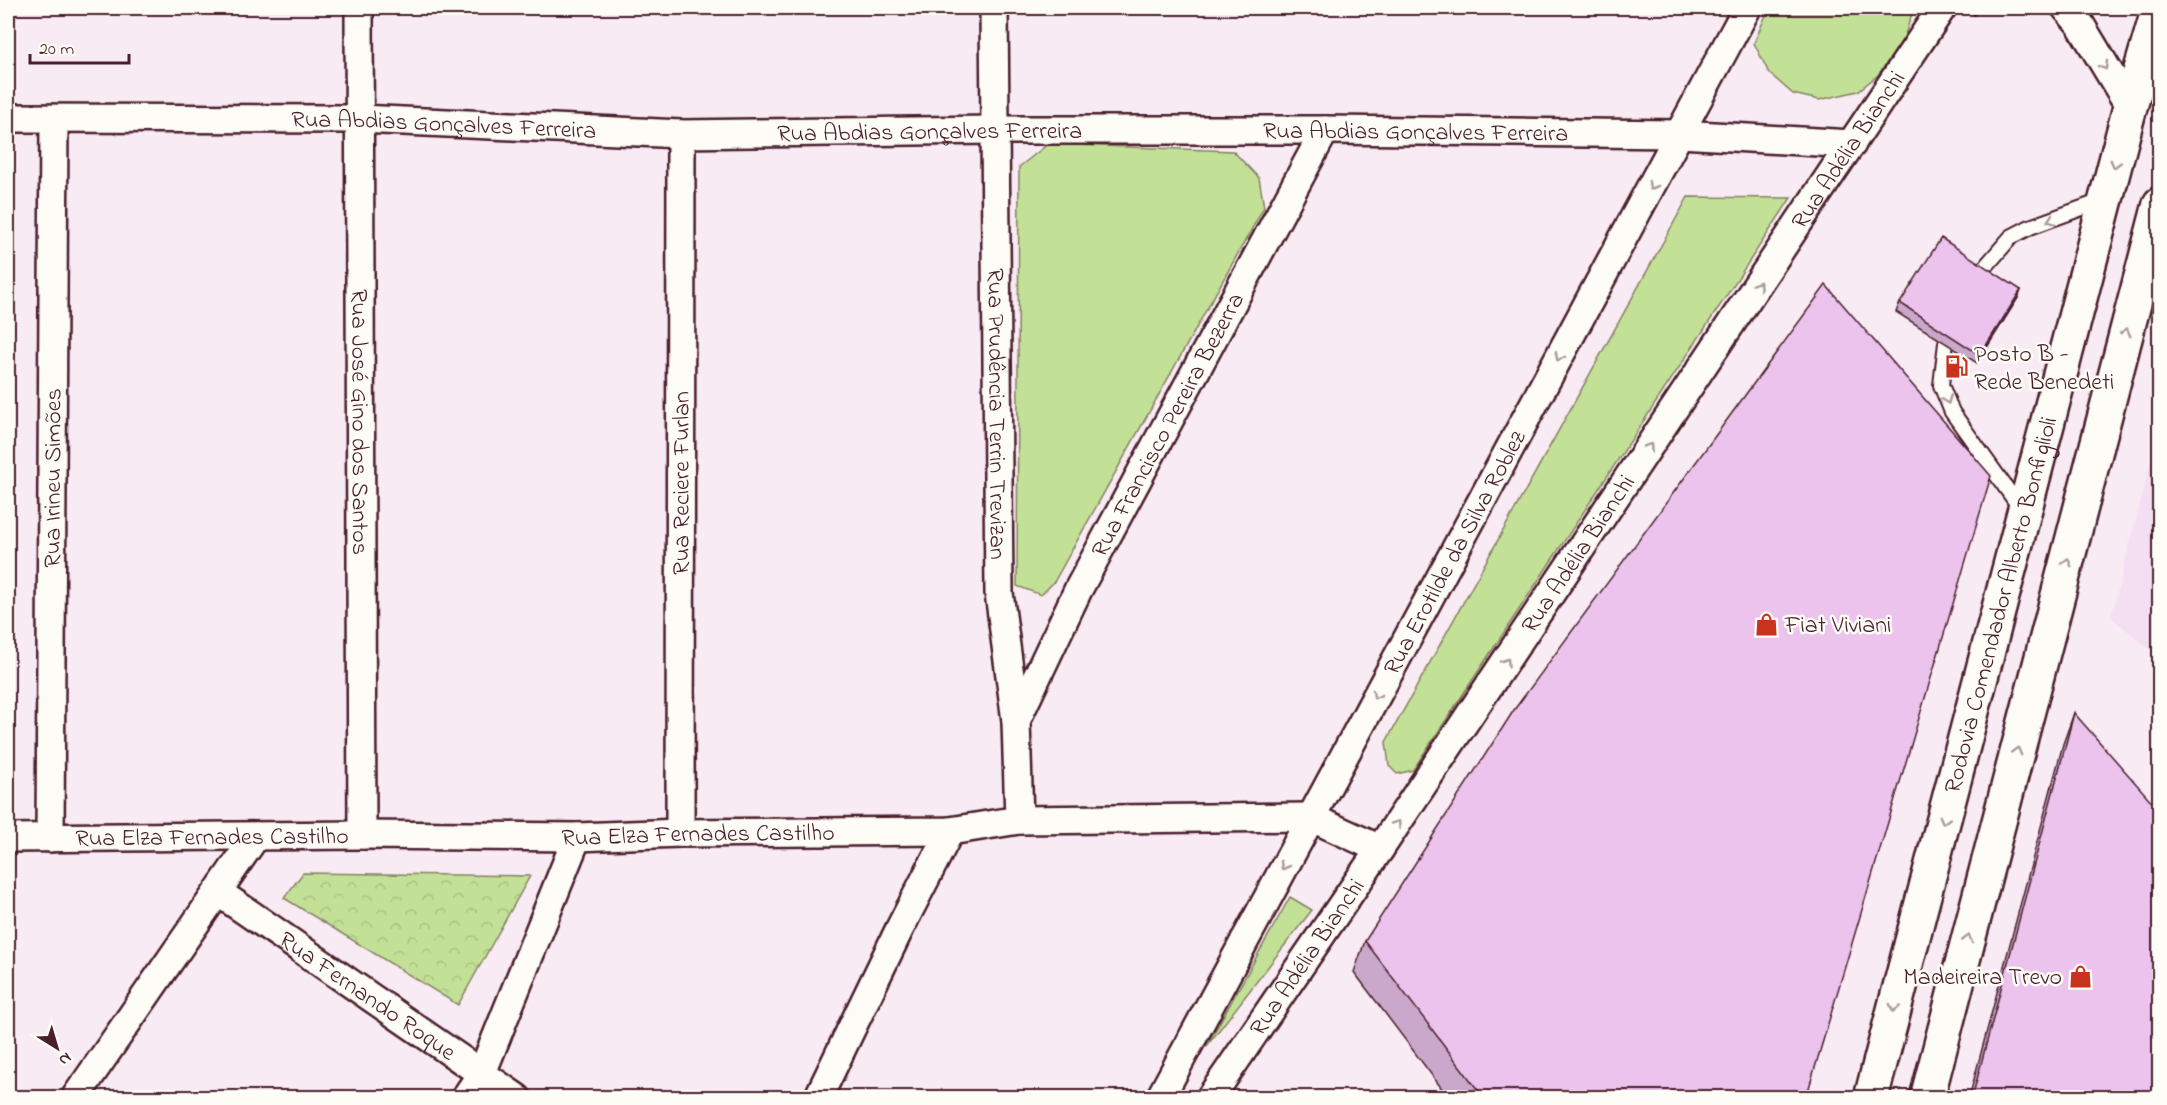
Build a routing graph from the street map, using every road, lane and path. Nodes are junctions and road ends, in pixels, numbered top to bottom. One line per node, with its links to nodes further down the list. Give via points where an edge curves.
1 (359, 8): 10 (street, Rua José Gino dos Santos)
2 (994, 8): 11 (street, Rua Prudência Terrin Trevizan)
3 (1747, 8): 14 (street, Rua Erotilde da Silva Roblez)
4 (1942, 8): 15 (street, Rua Adélia Bianchi)
5 (2159, 8): 7 (main road, Rodovia Comendador Alberto Bonfiglioli)
6 (2076, 13): 7 (street, one-way to 7)
7 (2130, 107): 16 (main road, Rodovia Comendador Alberto Bonfiglioli, one-way to 16)
8 (8, 118): 9 (street, Rua Abdias Gonçalves Ferreira)
9 (54, 119): 10 (street, Rua Abdias Gonçalves Ferreira); 30 (street, Rua Irineu Simões)
10 (360, 119): 13 (street, Rua Abdias Gonçalves Ferreira); 26 (street, Rua José Gino dos Santos)
11 (994, 130): 12 (street, Rua Abdias Gonçalves Ferreira); 13 (street, Rua Abdias Gonçalves Ferreira); 21 (street, Rua Prudência Terrin Trevizan, via 999,593)
12 (1325, 130): 14 (street, Rua Abdias Gonçalves Ferreira); 21 (street, Rua Francisco Pereira Bezerra, via 1078,590)
13 (681, 134): 25 (street, Rua Reciere Furlan)
14 (1680, 134): 15 (street, Rua Abdias Gonçalves Ferreira); 22 (street, Rua Erotilde da Silva Roblez, one-way to 22)
15 (1852, 144): 31 (street, Rua Adélia Bianchi, one-way to 15)
16 (2106, 199): 18 (lane, one-way to 18, via 2011,237); 20 (main road, Rodovia Comendador Alberto Bonfiglioli)
17 (2160, 204): 41 (main road, one-way to 17)
18 (1980, 273)
19 (1946, 343): 20 (lane, one-way to 20, via 1941,385 1952,412)
20 (2024, 513): 40 (main road, Rodovia Comendador Alberto Bonfiglioli, one-way to 40)
21 (1016, 721): 23 (street, Rua Prudência Terrin Trevizan)
22 (1310, 817): 23 (street, Rua Elza Fernades Castilho); 31 (street, Rua Elza Fernades Castilho); 38 (street, Rua Erotilde da Silva Roblez, one-way to 38)
23 (1018, 820): 24 (street, Rua Elza Fernades Castilho)
24 (950, 831): 25 (street, Rua Elza Fernades Castilho); 37 (street)
25 (680, 833): 28 (street, Rua Elza Fernades Castilho)
26 (363, 835): 27 (street, Rua Elza Fernades Castilho); 28 (street, Rua Elza Fernades Castilho)
27 (256, 836): 30 (street, Rua Elza Fernades Castilho); 32 (street)
28 (578, 837): 33 (street)
29 (8, 838): 30 (street, Rua Elza Fernades Castilho)
30 (50, 838)
31 (1380, 849): 39 (street, Rua Adélia Bianchi)
32 (218, 892): 33 (street, Rua Fernando Roque); 34 (street)
33 (482, 1073): 35 (street); 36 (street, Rua Fernando Roque)
34 (75, 1098)
35 (465, 1098)
36 (517, 1098)
37 (818, 1098)
38 (1161, 1098)
39 (1210, 1098)
40 (1871, 1098)
41 (1927, 1098)

